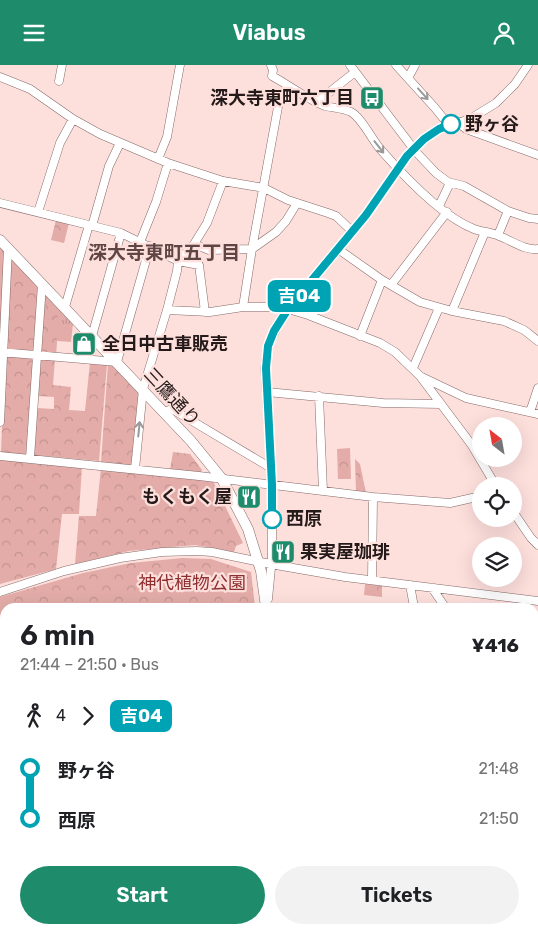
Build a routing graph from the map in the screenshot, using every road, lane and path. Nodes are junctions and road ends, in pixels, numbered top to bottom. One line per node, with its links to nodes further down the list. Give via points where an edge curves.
1 (62, 65): 11 (street)
2 (180, 65): 20 (street, via 167,137)
3 (350, 65): 8 (street)
4 (396, 65): 10 (street)
5 (416, 65): 10 (street)
6 (528, 65): 15 (street, via 496,103)
7 (274, 67): 12 (street, via 272,75)
8 (355, 72): 12 (street); 18 (street)
9 (0, 77): 14 (street, via 24,85)
10 (408, 78): 16 (street, one-way to 16)
11 (59, 81)
12 (317, 102): 22 (street, one-way to 22, via 352,112)
13 (278, 107): 25 (street)
14 (73, 119): 17 (street); 30 (street, via 60,143)
15 (461, 123): 16 (street); 19 (street, via 466,129)
16 (448, 124): 18 (street)
17 (120, 143): 20 (street); 33 (street, via 109,166)
18 (414, 148): 22 (street); 24 (street, via 423,161)
19 (538, 155)
20 (158, 159): 21 (street)
21 (168, 163): 23 (street); 39 (street)
22 (398, 168): 28 (street); 34 (street)
23 (223, 181): 25 (street); 40 (street, via 207,223)
24 (450, 183): 28 (street); 29 (street, via 464,186)
25 (264, 188): 27 (street); 43 (street)
26 (0, 203): 30 (street)
27 (297, 203): 34 (street, via 336,216); 43 (street, via 276,232)
28 (439, 206): 31 (street)
29 (508, 211): 32 (street); 37 (street)
30 (38, 212): 33 (street)
31 (447, 212): 35 (street, via 473,229); 49 (street)
32 (538, 219)
33 (91, 225): 36 (street); 50 (street)
34 (353, 232): 44 (street)
35 (485, 232): 37 (street); 55 (street)
36 (121, 233): 39 (street); 57 (street)
37 (498, 235): 45 (street, via 531,250)
38 (0, 240): 42 (main road, 三鷹通り)
39 (140, 242): 41 (street)
40 (194, 244): 43 (street, via 209,250); 46 (street)
41 (150, 246): 46 (street); 62 (street)
42 (8, 248): 48 (main road, 三鷹通り); 60 (street)
43 (252, 249): 51 (street)
44 (338, 249): 47 (street); 53 (street)
45 (538, 249)
46 (178, 261): 54 (street); 56 (street, via 198,265)
47 (382, 280): 49 (street); 58 (street)
48 (42, 284): 50 (main road, 三鷹通り); 61 (street)
49 (391, 285): 52 (street, via 420,302)
50 (65, 307): 57 (main road, 三鷹通り)
51 (243, 307): 53 (street); 56 (street)
52 (439, 308): 55 (street); 63 (street)
53 (288, 309): 58 (street); 67 (street, via 268,346)
54 (167, 310): 56 (street); 66 (street)
55 (452, 311): 59 (street, via 504,321)
56 (205, 312)
57 (92, 336): 62 (main road, 三鷹通り)
58 (360, 336): 63 (street, via 380,343)
59 (538, 341)
60 (2, 352): 61 (street); 72 (street)
61 (37, 355): 62 (street); 74 (street)
62 (117, 362): 66 (main road, 三鷹通り)
63 (414, 369): 64 (street)
64 (420, 376): 69 (street); 71 (street, via 466,398)
65 (538, 388): 71 (street)
66 (143, 389): 70 (main road, 三鷹通り); 76 (street, one-way to 66)
67 (267, 392): 68 (street); 75 (street)
68 (319, 397): 69 (street); 80 (street)
69 (441, 404): 77 (street)
70 (164, 412): 75 (street, via 172,409); 78 (main road, 三鷹通り)
71 (534, 413)
72 (0, 421)
73 (0, 456): 74 (street)
74 (30, 458): 76 (street)
75 (271, 468): 79 (street)
76 (135, 469): 78 (street)
77 (491, 477)
78 (222, 479): 79 (street); 85 (main road, 三鷹通り, via 243,517)
79 (272, 485): 80 (street); 86 (street)
80 (323, 491): 81 (street)
81 (373, 497): 82 (street, via 450,503); 87 (street)
82 (472, 499)
83 (522, 525): 84 (street)
84 (538, 545)
85 (259, 561): 86 (street); 90 (street, via 205,551 144,554 77,568); 92 (main road, 三鷹通り)
86 (270, 564): 87 (street); 93 (street)
87 (372, 580): 88 (street)
88 (410, 585): 89 (street); 94 (street)
89 (432, 587): 91 (street); 95 (street)
90 (0, 592)
91 (538, 601)
92 (266, 603)
93 (267, 603)
94 (413, 603)
95 (442, 603)

